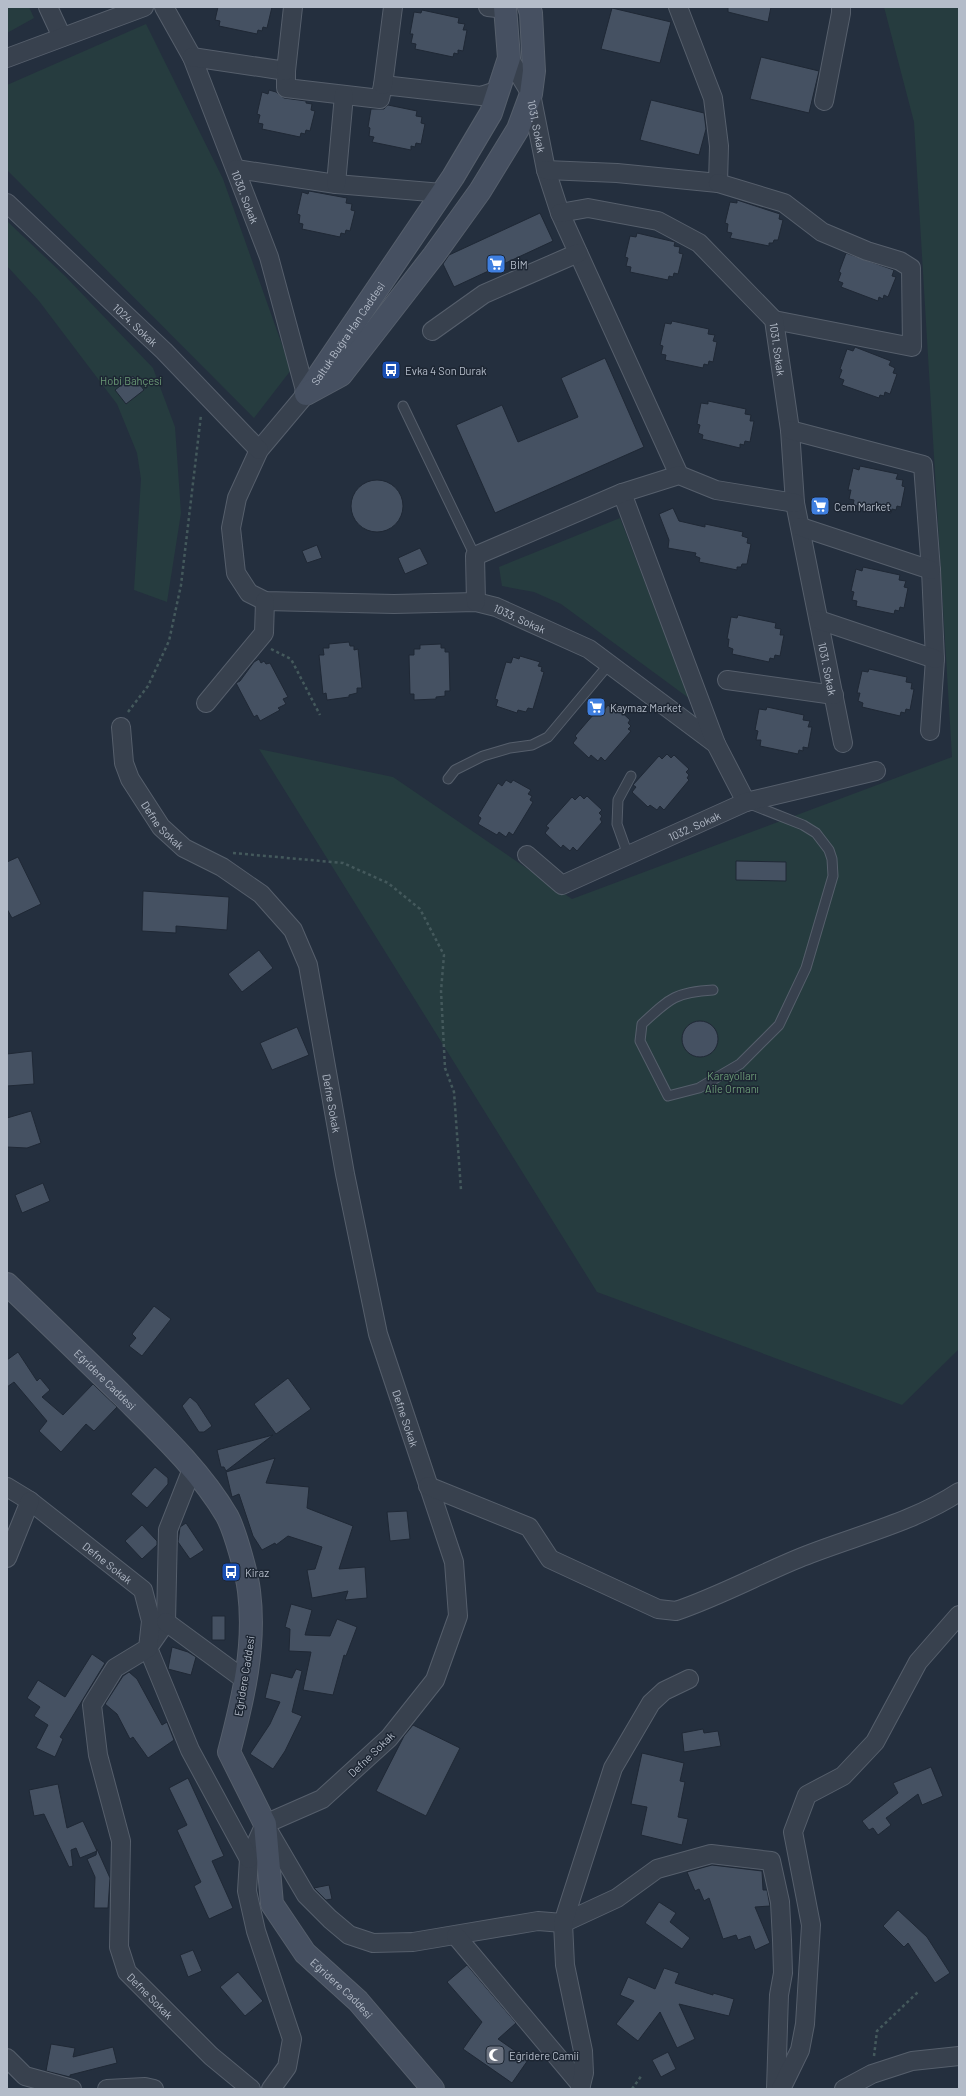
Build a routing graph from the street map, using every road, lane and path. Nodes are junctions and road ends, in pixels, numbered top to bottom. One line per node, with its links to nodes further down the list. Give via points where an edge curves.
1 (48, 7): 10 (street)
2 (144, 7): 10 (street)
3 (164, 7): 12 (street, 1030. Sokak)
4 (293, 7): 14 (street)
5 (393, 7): 15 (street)
6 (529, 7): 17 (street, Saltuk Buğra Han Caddesi, via 534,71)
7 (678, 7): 22 (street, via 713,98 719,146)
8 (841, 7): 19 (street)
9 (500, 8): 13 (street, Saltuk Buğra Han Caddesi)
10 (62, 38): 11 (street)
11 (7, 58)
12 (192, 58): 14 (street); 20 (street, 1030. Sokak)
13 (509, 58): 16 (street, Saltuk Buğra Han Caddesi); 17 (street, 1031. Sokak)
14 (286, 71): 18 (street, via 286,88)
15 (383, 85): 16 (street, via 481,96); 18 (street, via 380,99)
16 (499, 90): 24 (street, Saltuk Buğra Han Caddesi, via 491,113)
17 (531, 94): 21 (street, 1031. Sokak); 31 (street, Saltuk Buğra Han Caddesi, via 514,135 480,191 434,255 341,375)
18 (344, 95): 23 (street)
19 (824, 101)
20 (236, 169): 23 (street); 31 (street, 1030. Sokak, via 269,257)
21 (546, 170): 22 (street, via 617,173); 26 (street, 1031. Sokak)
22 (718, 183): 28 (street, via 784,203 822,232 867,251 900,261 911,268 912,347)
23 (336, 184): 24 (street)
24 (442, 193): 31 (street, Saltuk Buğra Han Caddesi)
25 (7, 203): 30 (street, 1024. Sokak, via 164,351)
26 (560, 213): 27 (street); 28 (street, 1031. Sokak, via 588,208 658,221 699,243)
27 (578, 253): 29 (street, via 484,294); 35 (street)
28 (774, 320): 33 (street, 1031. Sokak)
29 (432, 331)
30 (203, 392): 34 (street, 1024. Sokak); 51 (path, via 180,585 169,641 148,686 128,711)
31 (306, 394): 34 (street)
32 (403, 406): 39 (lane)
33 (790, 430): 37 (street, 1031. Sokak); 40 (street, via 923,465)
34 (259, 450): 41 (street, 1033. Sokak, via 237,498 231,528 236,573 249,594)
35 (679, 475): 36 (street); 37 (street, via 716,490)
36 (622, 493): 39 (street); 54 (street)
37 (795, 503): 38 (street, 1031. Sokak)
38 (801, 527): 40 (street); 43 (street, 1031. Sokak)
39 (475, 556): 42 (street)
40 (931, 570): 45 (street)
41 (265, 601): 42 (street, 1033. Sokak, via 394,604); 44 (street, via 264,633)
42 (476, 602): 46 (street, 1033. Sokak, via 496,607 581,645)
43 (819, 620): 45 (street); 48 (street, 1031. Sokak)
44 (256, 642): 49 (street); 50 (path, via 291,659)
45 (935, 659): 52 (street)
46 (610, 663): 54 (street, 1033. Sokak); 57 (lane, via 548,738 532,745 483,756 455,770)
47 (728, 680): 48 (street)
48 (834, 695): 53 (street, 1031. Sokak)
49 (206, 703)
50 (320, 715)
51 (121, 727): 66 (street, Defne Sokak, via 124,764 130,779 161,826 184,848 222,867 261,894 293,930 308,965 345,1174 378,1334)
52 (930, 731)
53 (843, 743)
54 (716, 744): 58 (street, 1033. Sokak)
55 (876, 771): 58 (street, 1032. Sokak)
56 (631, 776): 61 (lane, via 618,800 617,816 617,824)
57 (448, 779)
58 (746, 802): 61 (street, 1032. Sokak); 62 (lane, via 803,825 816,833 829,850 833,876 806,968 779,1025 740,1064 699,1088 668,1096 640,1042 642,1024 667,1001 690,991)
59 (230, 852): 63 (path, via 343,862 388,883 420,909 444,955 441,991 445,1068 454,1092)
60 (527, 855): 61 (street, 1032. Sokak, via 562,885)
61 (628, 855)
62 (713, 990)
63 (461, 1190)
64 (7, 1284): 65 (street, Eğridere Caddesi, via 143,1416)
65 (192, 1469): 72 (street, via 168,1530); 75 (street, Eğridere Caddesi, via 228,1518 249,1589 251,1646)
66 (428, 1486): 68 (street, via 528,1527 550,1559 658,1609 676,1612 802,1557 943,1502); 76 (street, Defne Sokak, via 454,1562 458,1616 435,1680 389,1738 322,1800)
67 (7, 1487): 69 (street, Defne Sokak)
68 (959, 1492)
69 (30, 1501): 70 (street); 73 (street, Defne Sokak, via 144,1590 151,1621)
70 (7, 1558)
71 (959, 1615): 94 (street, via 918,1662 875,1742 843,1776 807,1795 793,1832 811,1924 805,2024 800,2050)
72 (166, 1622): 73 (street); 75 (street)
73 (148, 1648): 77 (street, via 190,1750); 89 (street, Defne Sokak, via 115,1668 92,1705 98,1755 121,1841 119,1947 127,1972 211,2056)
74 (689, 1679): 78 (street, via 664,1691 651,1703 614,1768)
75 (245, 1680): 76 (street, Eğridere Caddesi, via 229,1752)
76 (265, 1824): 77 (street); 79 (street, via 306,1895 349,1935 373,1943 395,1944); 91 (street, Eğridere Caddesi, via 272,1904 305,1953 358,2001)
77 (249, 1859): 90 (street, via 247,1891 256,1931 292,2039 287,2067)
78 (563, 1923): 79 (street, via 538,1921); 85 (street, via 565,1965 584,2052); 93 (street, via 617,1898 657,1869 711,1854 771,1860 780,1902 783,1973 779,1995)
79 (456, 1936): 85 (street)
80 (918, 1992): 83 (path, via 877,2031)
81 (959, 2056): 83 (street, via 912,2061)
82 (7, 2058): 86 (street, via 25,2076)
83 (872, 2074): 95 (street)
84 (642, 2075): 92 (path)
85 (581, 2087)
86 (72, 2089)
87 (107, 2089): 88 (street)
88 (154, 2089)
89 (251, 2089)
90 (271, 2089)
91 (433, 2089)
92 (632, 2089)
93 (776, 2089)
94 (781, 2089)
95 (844, 2089)

